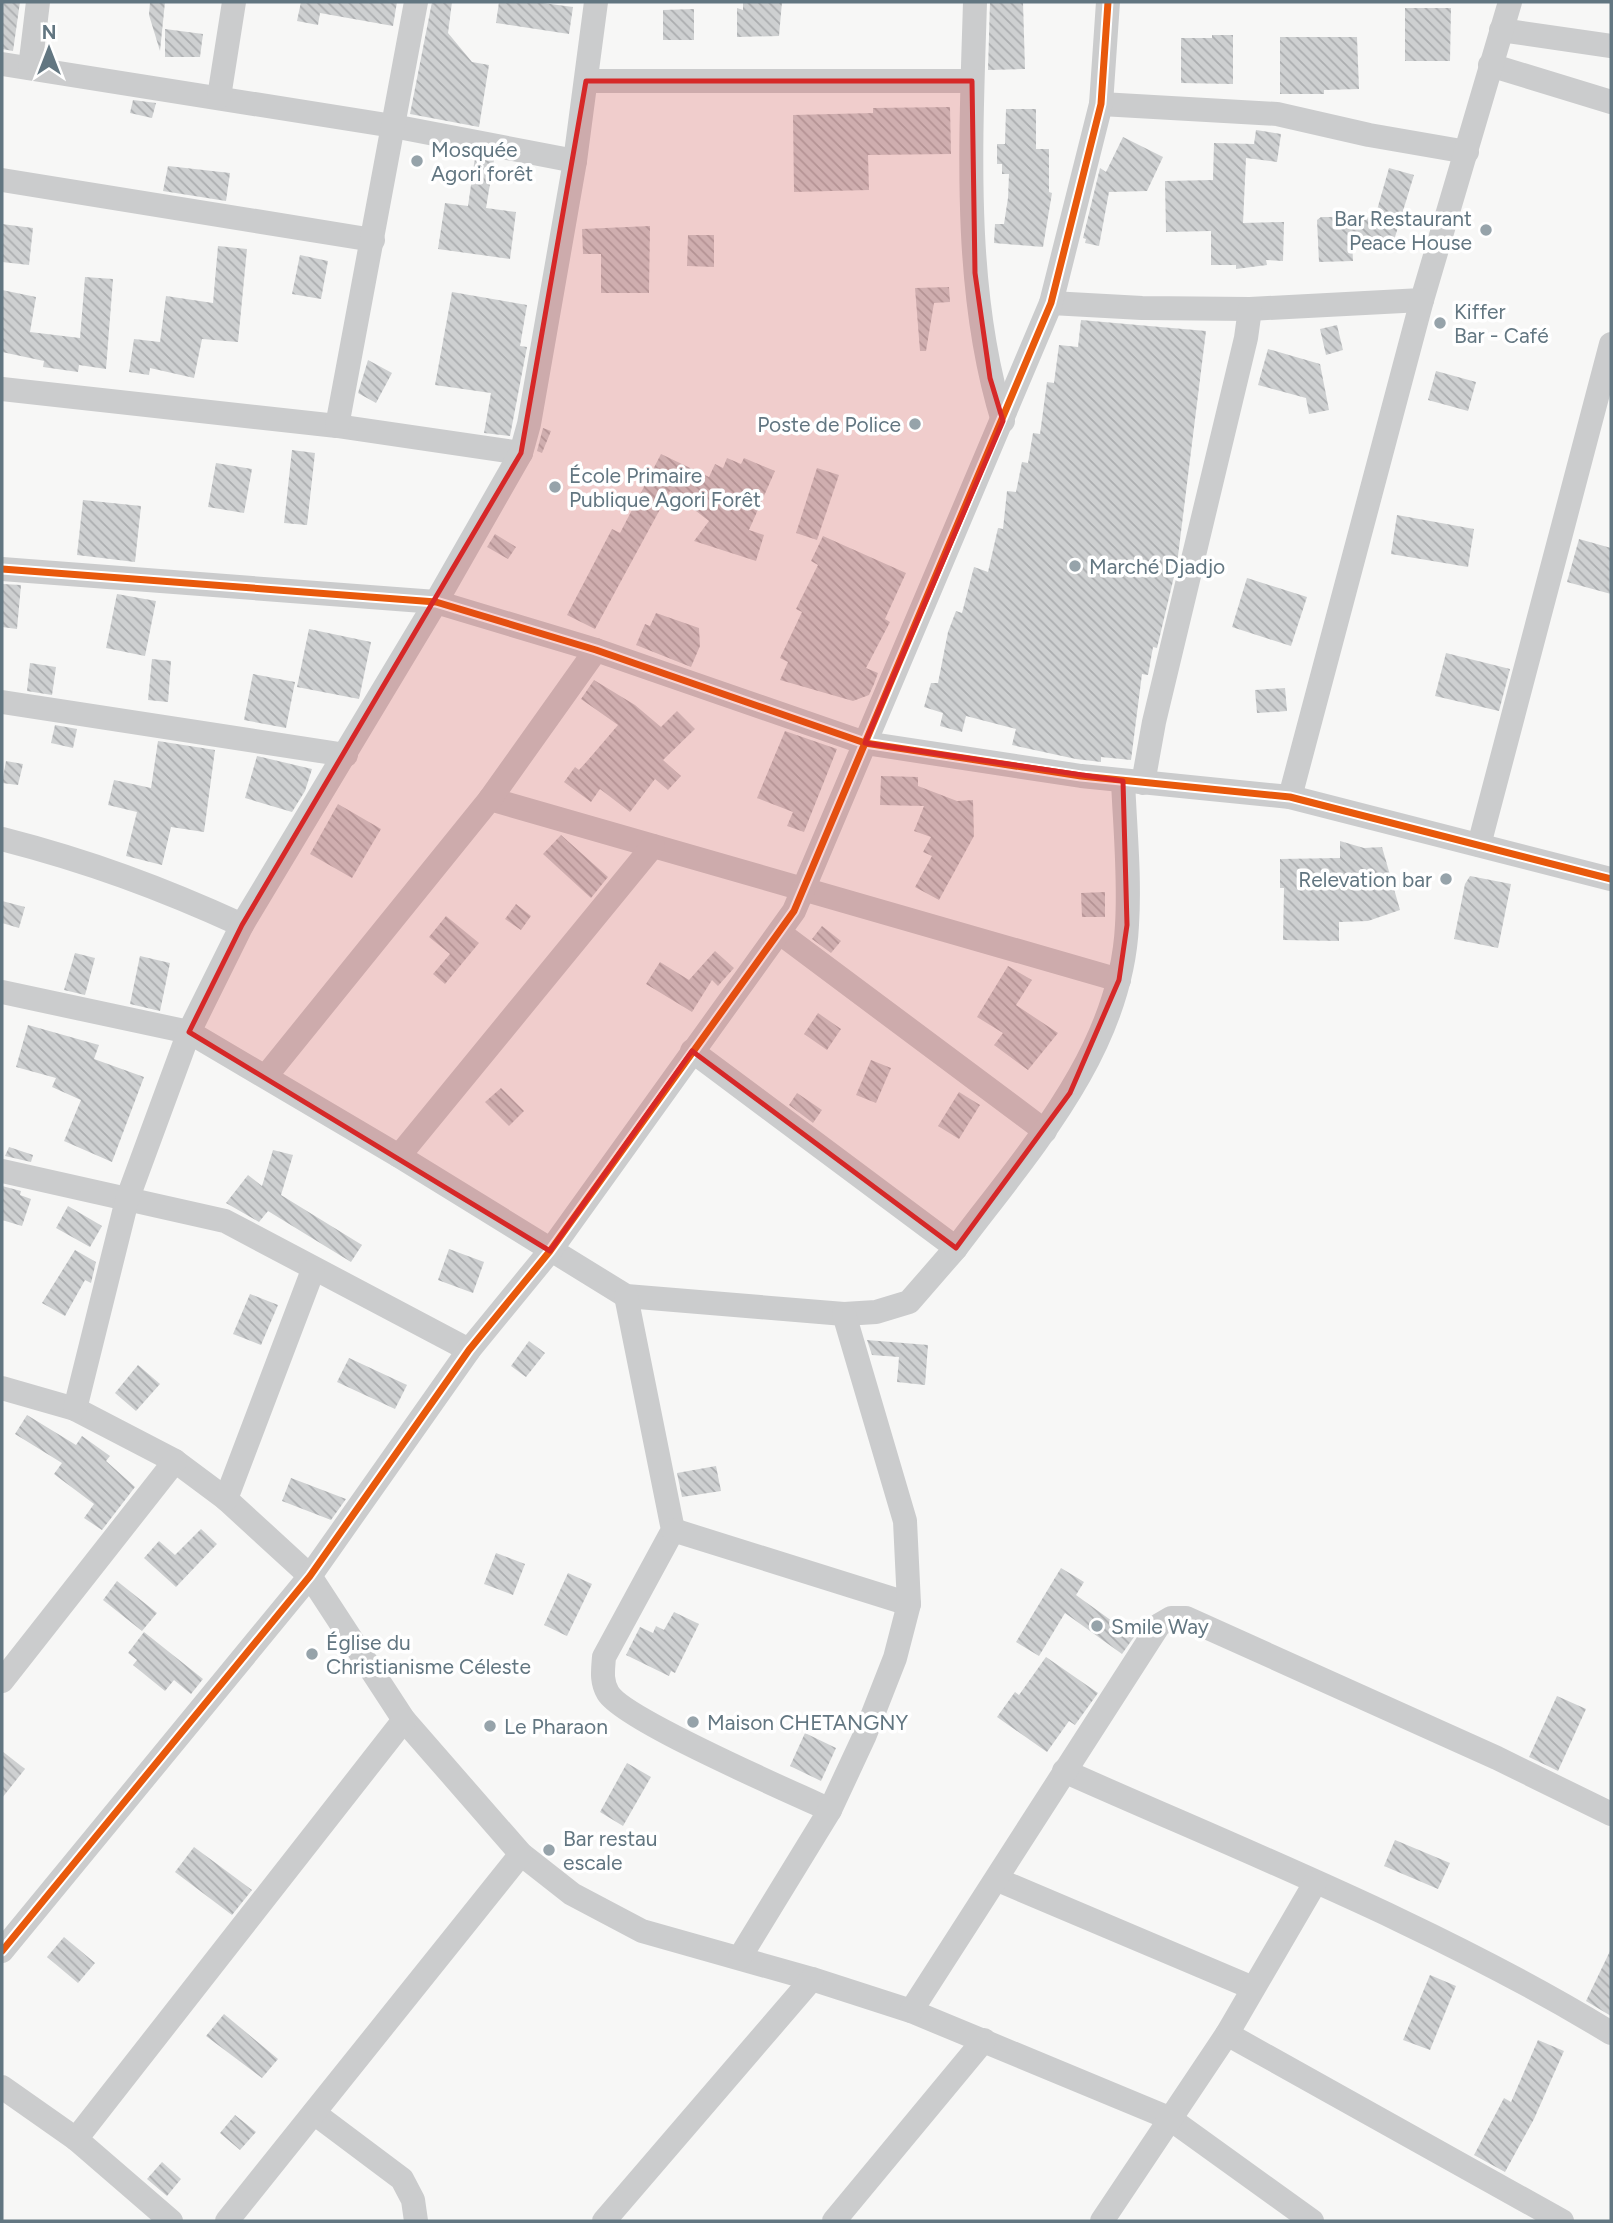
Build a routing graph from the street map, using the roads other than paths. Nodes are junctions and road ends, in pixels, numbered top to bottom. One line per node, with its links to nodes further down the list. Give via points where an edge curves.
1 (38, 2): 12 (street)
2 (234, 2): 15 (street)
3 (416, 2): 18 (street)
4 (596, 2): 13 (street)
5 (975, 2): 14 (street)
6 (1108, 2): 17 (street)
7 (1510, 2): 8 (street)
8 (1501, 30): 9 (street); 11 (street)
9 (1611, 46)
10 (2, 64): 12 (street)
11 (1490, 65): 16 (street); 19 (street)
12 (30, 68): 15 (street)
13 (586, 81): 14 (street); 20 (street)
14 (972, 81): 28 (street, via 975,274 990,378)
15 (219, 97): 18 (street)
16 (1611, 102)
17 (1101, 104): 19 (street, via 1277,114); 24 (street)
18 (393, 125): 20 (street); 22 (street)
19 (1467, 152): 23 (street)
20 (575, 161): 30 (street)
21 (2, 180): 22 (street)
22 (373, 240): 29 (street)
23 (1422, 300): 25 (street); 38 (street)
24 (1051, 303): 25 (street); 28 (street)
25 (1250, 309): 37 (street, via 1154,722)
26 (1611, 344): 41 (street)
27 (2, 389): 29 (street)
28 (1003, 421): 35 (street)
29 (337, 426): 30 (street)
30 (521, 453): 32 (street)
31 (2, 569): 32 (street)
32 (436, 602): 33 (street); 36 (street)
33 (596, 650): 35 (street); 39 (street)
34 (2, 702): 36 (street)
35 (865, 743): 37 (street); 44 (street)
36 (346, 755): 45 (street)
37 (1133, 782): 38 (street); 47 (street, via 1127,925)
38 (1290, 797): 41 (street)
39 (490, 799): 42 (street); 51 (street)
40 (2, 839): 45 (street, via 160,887)
41 (1479, 845): 43 (street)
42 (653, 846): 44 (street); 53 (street)
43 (1611, 878)
44 (806, 888): 46 (street); 47 (street)
45 (242, 925): 49 (street)
46 (780, 933): 50 (street); 52 (street)
47 (1119, 980): 52 (street, via 1103,1027)
48 (2, 992): 49 (street)
49 (189, 1032): 51 (street); 55 (street)
50 (692, 1051): 56 (street); 57 (street)
51 (266, 1076): 53 (street)
52 (1045, 1131): 56 (street)
53 (399, 1156): 57 (street)
54 (2, 1171): 55 (street)
55 (127, 1200): 58 (street, via 225,1221); 63 (street)
56 (956, 1248): 60 (street, via 909,1303)
57 (550, 1251): 59 (street); 61 (street)
58 (313, 1270): 61 (street); 65 (street)
59 (626, 1297): 60 (street); 66 (street)
60 (844, 1314): 68 (street, via 905,1521)
61 (469, 1350): 67 (street)
62 (3, 1391): 63 (street)
63 (75, 1409): 64 (street)
64 (176, 1461): 65 (street); 69 (street)
65 (226, 1499): 67 (street)
66 (673, 1530): 68 (street); 72 (street, via 604,1657 602,1676 609,1694 640,1719)
67 (310, 1576): 70 (street); 77 (street)
68 (909, 1604): 72 (street, via 895,1658)
69 (2, 1681)
70 (404, 1720): 74 (street); 88 (street)
71 (1064, 1771): 73 (street, via 1159,1625 1171,1618 1186,1618); 75 (street); 76 (street)
72 (830, 1811): 78 (street)
73 (1611, 1814)
74 (521, 1854): 78 (street, via 607,1915 642,1931); 86 (street)
75 (998, 1880): 80 (street); 81 (street)
76 (1315, 1883): 80 (street); 82 (street, via 1539,1989)
77 (2, 1951)
78 (740, 1957): 79 (street)
79 (813, 1979): 81 (street); 92 (street)
80 (1253, 1988): 83 (street)
81 (911, 2011): 84 (street)
82 (1611, 2033)
83 (1227, 2034): 87 (street); 96 (street)
84 (984, 2040): 87 (street); 93 (street)
85 (2, 2087): 88 (street)
86 (314, 2113): 90 (street); 91 (street, via 402,2179 413,2200)
87 (1169, 2118): 94 (street); 95 (street)
88 (76, 2139): 89 (street)
89 (171, 2221)
90 (227, 2221)
91 (416, 2221)
92 (604, 2221)
93 (834, 2221)
94 (1102, 2221)
95 (1311, 2221)
96 (1562, 2221)

